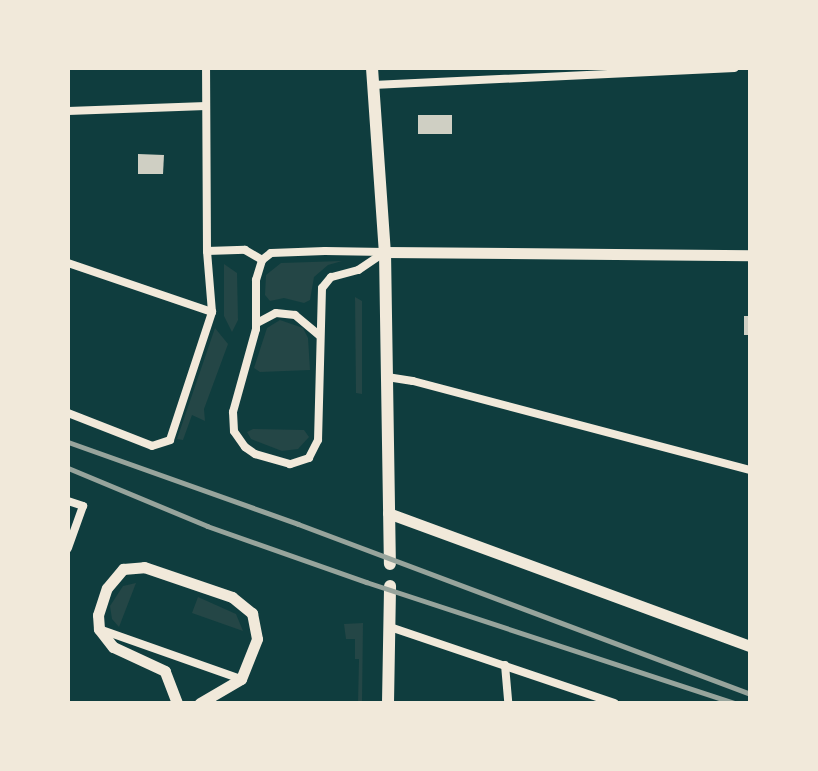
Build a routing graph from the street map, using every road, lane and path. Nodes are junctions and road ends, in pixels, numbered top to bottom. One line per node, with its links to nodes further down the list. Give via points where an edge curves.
1 (206, 68): 5 (street)
2 (372, 68): 4 (main road)
3 (735, 68): 4 (street)
4 (373, 85): 8 (main road)
5 (206, 106): 6 (street); 7 (street)
6 (68, 111)
7 (207, 251): 10 (street, via 245,250); 12 (street)
8 (385, 252): 9 (street); 10 (street, via 271,253); 14 (street, via 365,266 331,277 322,288); 15 (main road)
9 (750, 255)
10 (262, 260): 13 (street, via 256,280)
11 (68, 263): 12 (street)
12 (212, 312): 16 (street, via 170,440 152,446)
13 (257, 323): 14 (street, via 276,313 295,315); 14 (street, via 233,426 251,452 290,464 306,461 317,445)
14 (319, 335)
15 (387, 377): 17 (street); 19 (main road)
16 (68, 413)
17 (750, 470)
18 (68, 501): 20 (street, via 83,506)
19 (388, 513): 21 (main road); 25 (street)
20 (68, 548)
21 (390, 564)
22 (390, 586): 23 (main road)
23 (390, 627): 26 (street); 30 (main road)
24 (99, 629): 27 (street); 27 (street, via 98,615 110,580 132,566 232,597 244,604 256,625 253,656); 28 (street, via 113,647 165,671)
25 (750, 646)
26 (505, 665): 31 (street); 32 (street)
27 (241, 679): 29 (street)
28 (177, 703)
29 (200, 703)
30 (388, 703)
31 (508, 703)
32 (614, 703)

